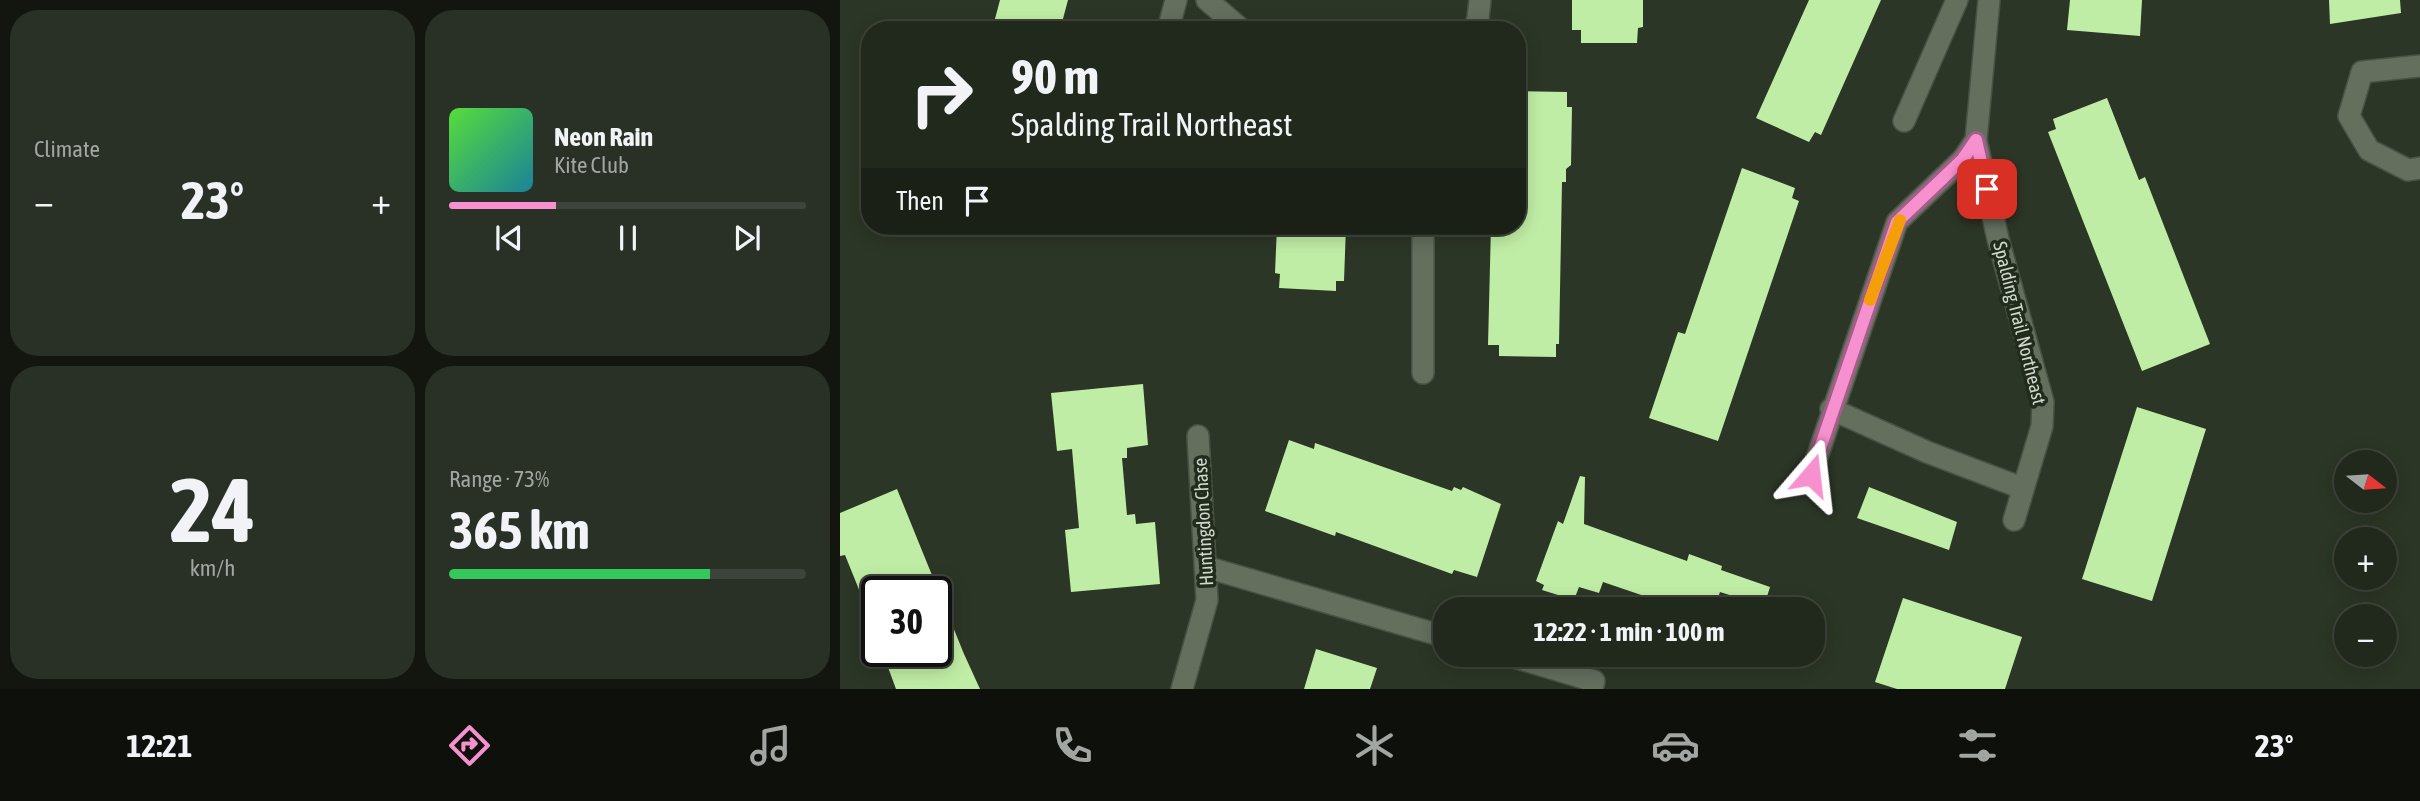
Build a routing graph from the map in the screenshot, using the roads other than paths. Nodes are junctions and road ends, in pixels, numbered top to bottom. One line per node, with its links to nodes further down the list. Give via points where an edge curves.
1 (1176, 0): 6 (street)
2 (1207, 0): 7 (street)
3 (1479, 0): 8 (street)
4 (1957, 0): 10 (street)
5 (1989, 0): 11 (street, Spalding Trail Northeast)
6 (1170, 21)
7 (1232, 21)
8 (1478, 21)
9 (2420, 66): 12 (street, via 2362,72 2349,116 2369,150 2408,170)
10 (1904, 121)
11 (1976, 140): 15 (street, via 1963,159 1897,222); 18 (street, Spalding Trail Northeast, via 2043,402 2042,426)
12 (2420, 168)
13 (1423, 235): 14 (street)
14 (1423, 373)
15 (1831, 409): 17 (street); 18 (street)
16 (1198, 436): 20 (street, Huntingdon Chase)
17 (1811, 475)
18 (2022, 488): 19 (street, Spalding Trail Northeast)
19 (2014, 520)
20 (1206, 567): 21 (street); 23 (street, Huntingdon Chase, via 1208,600)
21 (1433, 633)
22 (1547, 667): 24 (street, via 1594,681)
23 (1182, 689)
24 (1592, 689)

